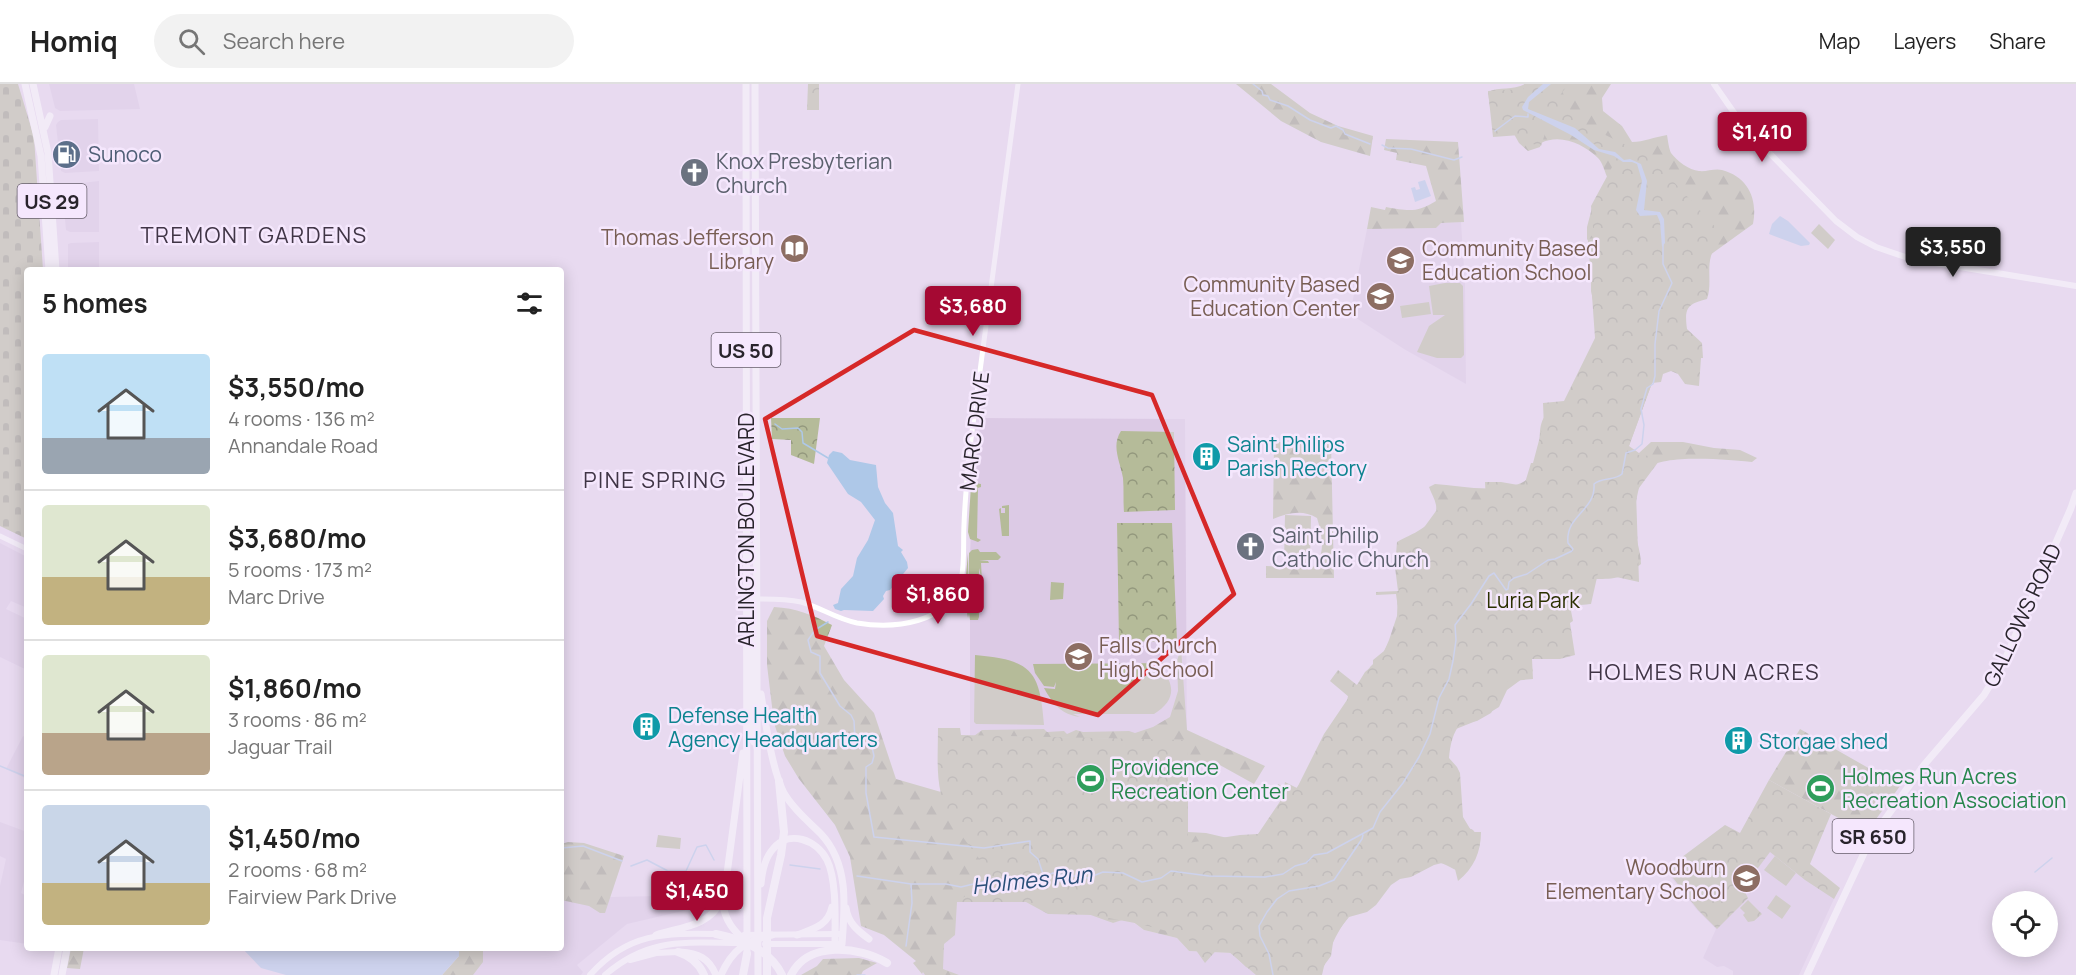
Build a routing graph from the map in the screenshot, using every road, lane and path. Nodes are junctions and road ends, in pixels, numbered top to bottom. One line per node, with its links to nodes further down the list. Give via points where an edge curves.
1 (25, 84): 9 (main road, US 29, via 41,156)
2 (33, 84): 8 (main road, US 29)
3 (746, 84): 16 (main road, ARLINGTON BOULEVARD / US 50)
4 (755, 84): 17 (main road, ARLINGTON BOULEVARD / US 50)
5 (1018, 84): 17 (street, MARC DRIVE, via 971,439 959,586 939,611 906,624 843,619 803,603)
6 (1714, 84): 11 (main road, via 1737,119 1777,161 1836,221 1870,244 1911,259)
7 (50, 116): 8 (main road)
8 (44, 132): 10 (main road, US 29)
9 (49, 267)
10 (56, 267)
11 (2076, 286)
12 (2076, 493): 13 (main road, GALLOWS ROAD / SR 650)
13 (2075, 502): 51 (main road, GALLOWS ROAD / SR 650, via 2004,662 1984,695 1924,765 1878,829)
14 (0, 537): 15 (street)
15 (24, 548)
16 (746, 599): 17 (street); 19 (main road, ARLINGTON BOULEVARD / US 50); 20 (main road, via 751,605 752,733)
17 (757, 599): 18 (main road, ARLINGTON BOULEVARD / US 50)
18 (757, 658): 20 (main road, ARLINGTON BOULEVARD / US 50); 21 (main road, via 765,722)
19 (746, 720): 23 (main road); 37 (main road, ARLINGTON BOULEVARD / US 50)
20 (757, 756): 25 (main road, ARLINGTON BOULEVARD / US 50)
21 (779, 781): 22 (main road, via 788,800 832,848 840,863); 48 (highway, via 784,832 767,918)
22 (843, 894): 27 (main road); 31 (main road, via 847,915)
23 (723, 895): 28 (main road, via 718,908 704,921); 32 (main road, via 726,918)
24 (833, 898): 25 (main road, via 831,873 818,847 799,839 780,843 765,863); 27 (main road); 30 (main road, via 826,921)
25 (758, 928): 47 (main road, ARLINGTON BOULEVARD / US 50)
26 (716, 934): 28 (main road); 32 (highway)
27 (839, 934): 30 (main road); 33 (main road)
28 (656, 935): 42 (main road, via 625,946)
29 (772, 935): 30 (main road); 32 (main road); 32 (main road)
30 (797, 935)
31 (869, 939)
32 (741, 942): 33 (main road); 38 (main road, via 667,944); 45 (main road); 49 (highway, via 772,960)
33 (838, 944)
34 (58, 951): 41 (main road)
35 (66, 951): 40 (main road)
36 (678, 952): 38 (main road); 44 (highway, via 697,963); 45 (main road, via 699,955)
37 (747, 954): 46 (highway)
38 (624, 961): 43 (main road)
39 (886, 963): 50 (highway, via 871,954 839,949 809,957)
40 (62, 974)
41 (54, 975)
42 (590, 975)
43 (604, 975)
44 (704, 975)
45 (718, 975)
46 (745, 975)
47 (758, 975)
48 (767, 975)
49 (782, 975)
50 (791, 975)
51 (1807, 975)

